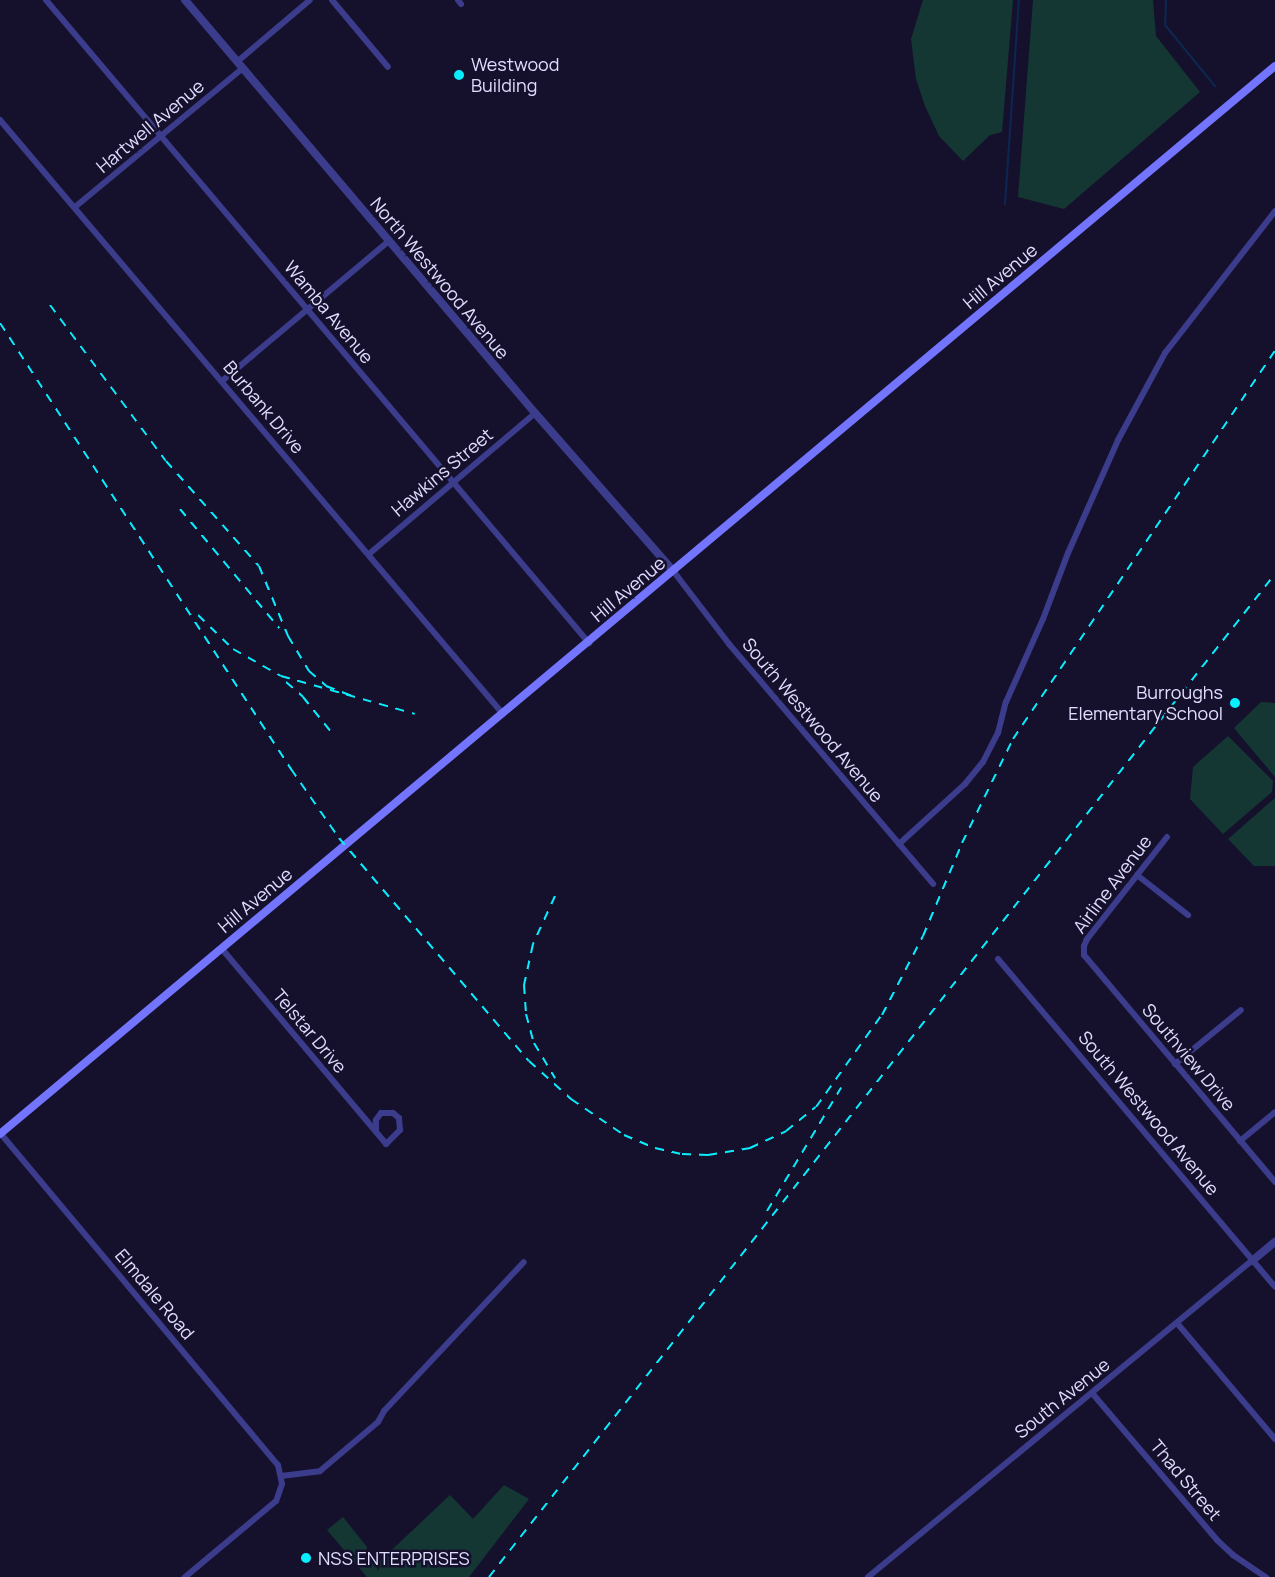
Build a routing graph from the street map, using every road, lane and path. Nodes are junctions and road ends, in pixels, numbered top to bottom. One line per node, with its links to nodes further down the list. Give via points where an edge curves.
1 (46, 0): 9 (street, Wamba Avenue)
2 (185, 0): 5 (street, North Westwood Avenue)
3 (310, 0): 5 (street, Hartwell Avenue)
4 (332, 0): 7 (street)
5 (240, 64): 9 (street, Hartwell Avenue); 12 (street, North Westwood Avenue)
6 (1275, 66): 18 (main road, Hill Avenue)
7 (388, 67)
8 (0, 120): 10 (street, Burbank Drive)
9 (161, 136): 10 (street, Hartwell Avenue); 13 (street, Wamba Avenue)
10 (75, 207): 14 (street, Burbank Drive)
11 (1275, 211): 22 (street, via 1165,353 1118,440 983,762)
12 (389, 241): 13 (street); 15 (street, North Westwood Avenue)
13 (308, 310): 14 (street); 16 (street, Wamba Avenue)
14 (222, 381): 17 (street, Burbank Drive)
15 (535, 413): 16 (street, Hawkins Street); 18 (street, North Westwood Avenue)
16 (454, 482): 17 (street, Hawkins Street); 19 (street, Wamba Avenue)
17 (369, 554): 20 (street, Burbank Drive)
18 (674, 573): 19 (main road, Hill Avenue); 22 (street, South Westwood Avenue, via 729,644)
19 (589, 643): 20 (main road, Hill Avenue)
20 (503, 714): 26 (main road, Hill Avenue)
21 (1167, 837): 23 (street, Airline Avenue)
22 (899, 844): 24 (street, South Westwood Avenue)
23 (1137, 875): 25 (street); 27 (street, Airline Avenue, via 1087,939)
24 (933, 884)
25 (1188, 915)
26 (222, 949): 32 (street, Telstar Drive); 33 (main road, Hill Avenue)
27 (1083, 950): 30 (street, Southview Drive, via 1090,964)
28 (998, 959): 37 (street, South Westwood Avenue)
29 (1241, 1010): 30 (street)
30 (1175, 1064): 34 (street, Southview Drive)
31 (1275, 1112): 34 (street)
32 (375, 1131): 32 (street, via 386,1144 400,1130 399,1118 393,1113 381,1113)
33 (0, 1134): 43 (street, Elmdale Road, via 274,1460)
34 (1240, 1141): 35 (street, Southview Drive)
35 (1275, 1182)
36 (1275, 1242): 37 (street, South Avenue)
37 (1252, 1261): 39 (street, South Westwood Avenue); 40 (street, South Avenue)
38 (524, 1262): 43 (street, via 369,1430 320,1472)
39 (1275, 1287)
40 (1177, 1323): 41 (street, South Avenue); 42 (street)
41 (1092, 1393): 45 (street, South Avenue); 46 (street, Thad Street, via 1217,1540)
42 (1275, 1438)
43 (281, 1476): 44 (street, via 281,1489 272,1505)
44 (185, 1577)
45 (868, 1577)
46 (1266, 1577)

